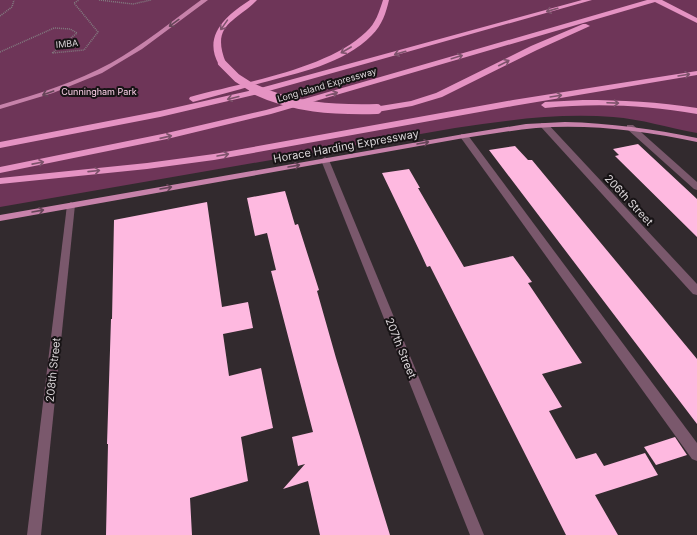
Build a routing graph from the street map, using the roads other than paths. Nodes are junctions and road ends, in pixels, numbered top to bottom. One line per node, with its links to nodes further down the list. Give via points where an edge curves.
1 (205, 0): 10 (main road, one-way to 10, via 130,54 101,71 60,88)
2 (254, 0): 7 (highway, one-way to 7, bridge, via 230,18 221,30 216,44 222,63 235,77 257,91 283,100 332,109 377,109 439,95 534,48)
3 (386, 0): 15 (highway, one-way to 15, via 382,15 368,34 351,48 316,65)
4 (589, 0): 15 (highway, Long Island Expressway, one-way to 15, via 270,89)
5 (656, 0): 7 (highway, Long Island Expressway); 8 (highway)
6 (666, 0): 8 (highway)
7 (642, 3): 20 (highway, Long Island Expressway, one-way to 7, via 167,136 268,112)
8 (697, 20)
9 (697, 73): 14 (highway, one-way to 9)
10 (0, 107)
11 (697, 111): 14 (highway, one-way to 11, via 558,104 632,104)
12 (544, 125): 13 (main road, Horace Harding Expressway); 16 (main road, Horace Harding Expressway); 25 (street, 206th Street)
13 (630, 127): 17 (main road, Horace Harding Expressway); 22 (street)
14 (366, 130): 21 (highway, one-way to 14, via 180,162)
15 (56, 135): 18 (highway, Long Island Expressway)
16 (464, 136): 19 (main road, Horace Harding Expressway, one-way to 16); 26 (street)
17 (697, 140)
18 (0, 145)
19 (325, 160): 23 (main road, Horace Harding Expressway, one-way to 19); 28 (street, 207th Street)
20 (0, 170)
21 (0, 181)
22 (697, 187)
23 (71, 205): 24 (main road, Horace Harding Expressway, one-way to 23); 27 (street, 208th Street)
24 (0, 218)
25 (697, 291)
26 (697, 454)
27 (34, 535)
28 (477, 535)

